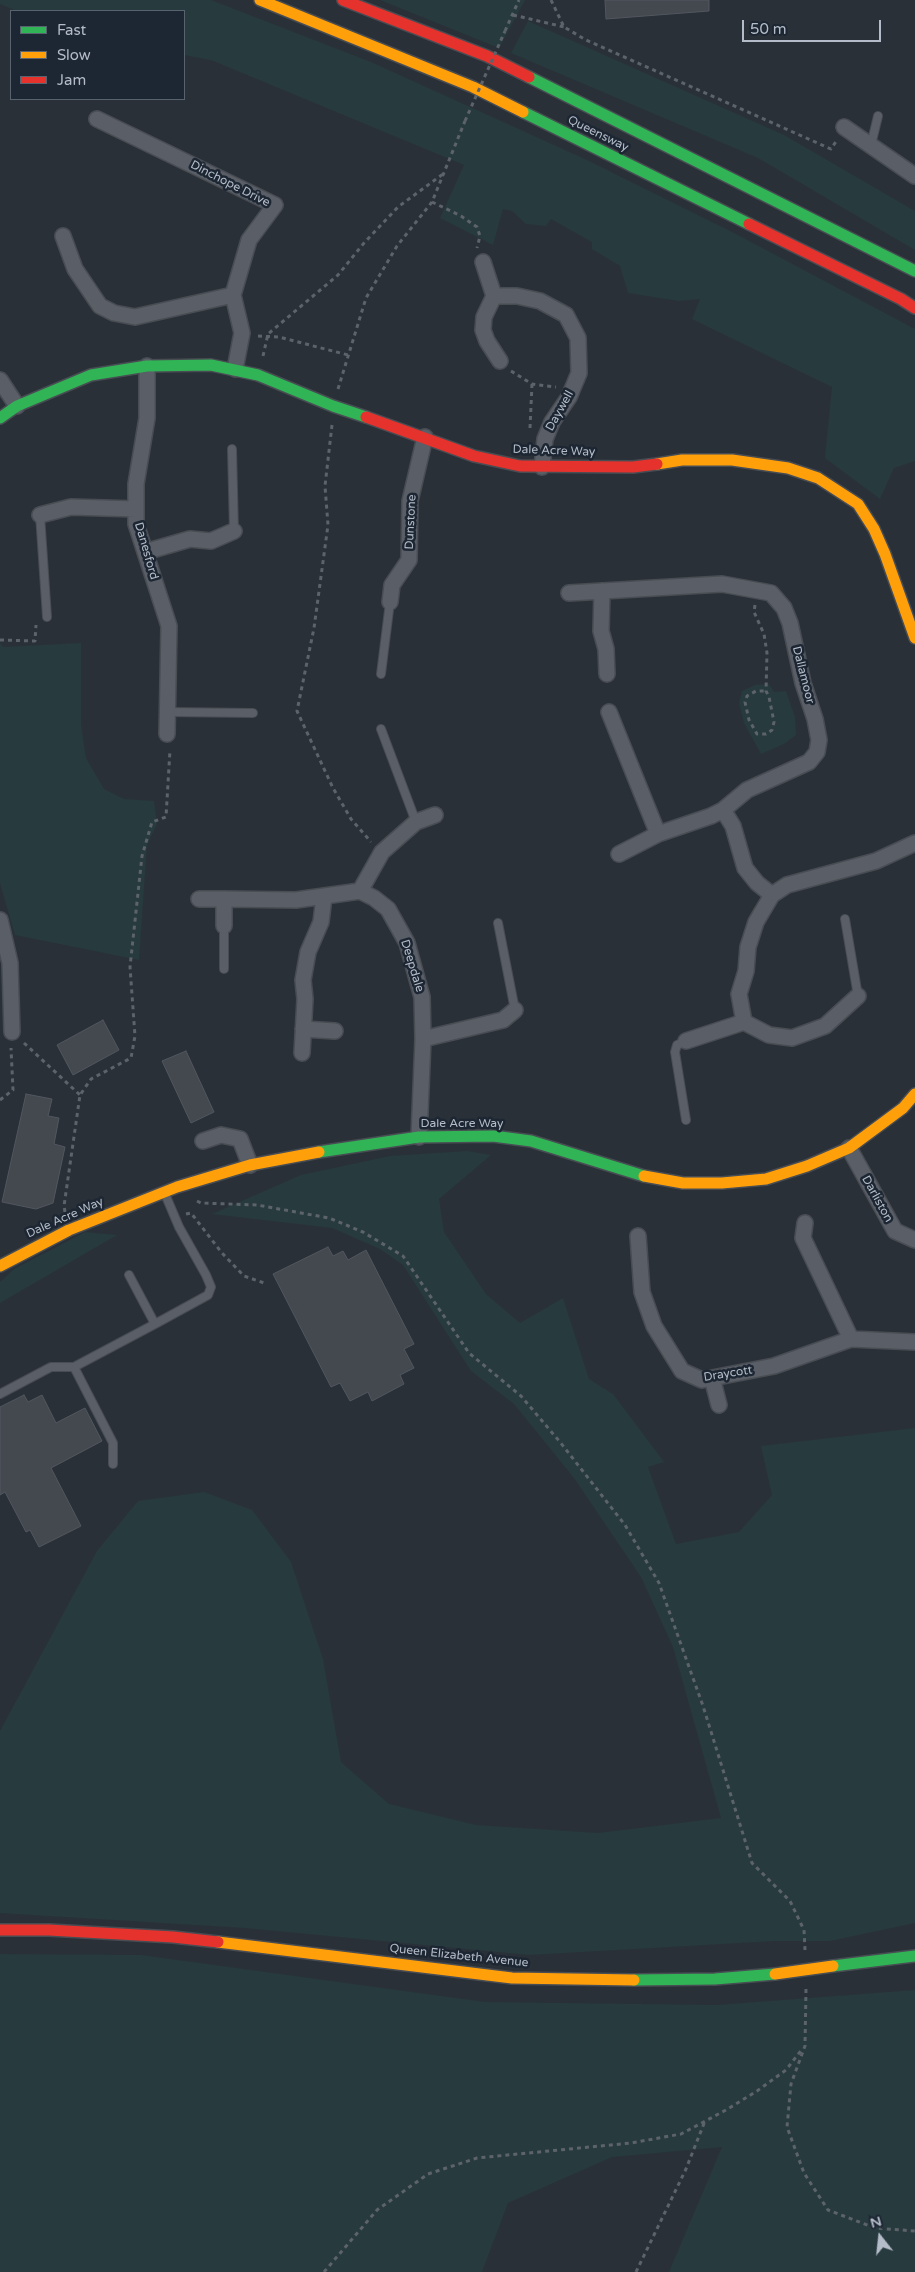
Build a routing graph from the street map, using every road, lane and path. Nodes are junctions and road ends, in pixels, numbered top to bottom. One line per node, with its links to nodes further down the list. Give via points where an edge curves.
1 (260, 0): 19 (main road, Queensway, via 473,87)
2 (343, 0): 16 (main road, Queensway, via 487,56)
3 (519, 0): 5 (path)
4 (551, 0): 6 (path)
5 (512, 14): 6 (path); 11 (path, bridge)
6 (564, 27): 9 (path, via 655,72 831,149)
7 (878, 116): 10 (lane)
8 (97, 120): 17 (street, Dinchope Drive, via 275,205 249,240)
9 (844, 127): 10 (street)
10 (871, 146): 12 (street)
11 (444, 173): 13 (path); 21 (path, via 398,207 338,275)
12 (915, 176)
13 (432, 202): 15 (path, via 477,227 480,236 477,247); 22 (path, via 397,246 366,298)
14 (63, 236): 17 (street, via 74,269 100,306 114,313 135,317)
15 (483, 262): 18 (street)
16 (915, 270)
17 (233, 296): 20 (street, Dinchope Drive)
18 (494, 296): 23 (street, via 484,317 483,330); 28 (street, Daywell, via 518,296 540,301 566,315 578,338 579,374)
19 (915, 308)
20 (242, 334): 21 (path); 25 (street, Dinchope Drive)
21 (267, 338): 22 (path, via 280,337)
22 (348, 355): 30 (path)
23 (500, 361): 27 (path, via 516,376)
24 (147, 366): 25 (main road, Dale Acre Way, via 184,364); 29 (main road, Dale Acre Way, via 91,375); 36 (street, Danesford, via 147,418 136,484)
25 (235, 369): 30 (main road, Dale Acre Way, via 258,375)
26 (0, 380): 29 (street)
27 (532, 384): 28 (path); 33 (path, via 530,428)
28 (572, 389): 33 (street, Daywell)
29 (17, 406): 31 (main road, Dale Acre Way)
30 (333, 406): 32 (main road, Dale Acre Way); 60 (path, via 325,486 328,525 314,628 297,711 351,819)
31 (0, 418)
32 (425, 437): 35 (main road, Dale Acre Way, via 474,456 520,466); 43 (street, Dunstone, via 410,501 409,560 392,586)
33 (545, 438): 35 (street, Daywell)
34 (232, 449): 38 (lane)
35 (542, 467): 45 (main road, Dale Acre Way, via 633,467 682,460 732,460 788,468 818,478 858,504 874,529)
36 (136, 509): 37 (street, via 70,507); 39 (street, Danesford, via 136,524)
37 (40, 515): 44 (lane)
38 (234, 530): 39 (street, via 211,541 190,539)
39 (145, 552): 50 (street, Danesford, via 169,626)
40 (752, 588): 41 (street, Dallamoor, via 722,584); 49 (path, via 750,597 756,601 754,612 764,634 767,654); 55 (street, Dallamoor, via 772,592 787,616 819,740 817,752 809,762 746,790)
41 (602, 592): 42 (street, Dallamoor); 48 (street, via 601,631 606,648)
42 (569, 593)
43 (390, 602): 47 (lane)
44 (47, 617): 46 (path, via 36,622 35,641)
45 (914, 629)
46 (0, 640)
47 (381, 674)
48 (607, 674)
49 (766, 691): 49 (path, via 756,691 747,696 745,702 749,720 757,734 772,730 774,722)
50 (167, 712): 52 (lane); 54 (street, Danesford)
51 (609, 712): 58 (street)
52 (253, 713)
53 (381, 729): 57 (lane)
54 (167, 734): 82 (path, via 171,753 166,817 152,822 142,856 130,967 135,1036 131,1058 92,1079)
55 (723, 810): 58 (street, Dallamoor); 63 (street, via 733,826 746,868)
56 (435, 815): 57 (street)
57 (416, 822): 60 (street)
58 (658, 834): 61 (street, Dallamoor)
59 (915, 844): 63 (street, via 876,861 805,878)
60 (382, 852): 62 (street)
61 (619, 854)
62 (360, 891): 64 (street); 78 (street, Deepdale, via 388,909 407,943 422,997)
63 (772, 895): 74 (street, via 756,922 748,947 739,994)
64 (324, 897): 66 (street); 75 (street, via 321,922 305,965)
65 (199, 899): 66 (street)
66 (224, 899): 70 (street)
67 (845, 919): 72 (lane)
68 (0, 920): 77 (street, via 10,962)
69 (498, 923): 73 (lane)
70 (224, 926): 71 (lane)
71 (224, 969)
72 (858, 996): 74 (street, via 825,1026 792,1038 770,1035)
73 (515, 1010): 78 (street, via 502,1020)
74 (744, 1022): 79 (street)
75 (303, 1029): 76 (street); 80 (street)
76 (335, 1031)
77 (12, 1032): 82 (path); 83 (path, via 13,1090)
78 (423, 1039): 85 (street, Deepdale)
79 (686, 1041): 84 (lane, via 677,1045 674,1052)
80 (302, 1052)
81 (915, 1094): 87 (main road, Dale Acre Way, via 902,1108)
82 (80, 1095): 93 (path, via 64,1206)
83 (0, 1100)
84 (686, 1120)
85 (419, 1137): 87 (main road, Dale Acre Way, via 493,1136 531,1141 634,1174 683,1183 766,1179); 88 (main road, Dale Acre Way)
86 (203, 1140): 88 (street, via 221,1135 240,1138)
87 (849, 1148): 95 (street, Darliston, via 896,1231)
88 (250, 1166): 89 (main road, Dale Acre Way)
89 (177, 1187): 90 (main road, Dale Acre Way); 109 (path, via 201,1203 257,1205 329,1218 363,1232 403,1256 469,1353 521,1396 560,1442 625,1525 659,1582 703,1706 752,1863 790,1901 804,1930)
90 (164, 1192): 91 (lane); 93 (main road, Dale Acre Way)
91 (173, 1215): 98 (path, via 191,1213 236,1269 244,1276); 99 (lane, via 211,1287 208,1295)
92 (805, 1223): 100 (street, via 803,1238)
93 (69, 1230): 96 (main road, Dale Acre Way)
94 (638, 1236): 103 (street, Draycott, via 642,1292 654,1326 682,1371 702,1380)
95 (915, 1240)
96 (0, 1266)
97 (129, 1275): 99 (lane)
98 (267, 1284)
99 (155, 1324): 102 (lane)
100 (850, 1339): 101 (street, Draycott); 103 (street, Draycott, via 774,1366)
101 (915, 1342)
102 (74, 1367): 104 (lane, via 51,1367); 106 (lane, via 113,1443)
103 (712, 1378): 105 (street)
104 (0, 1394)
105 (719, 1405)
106 (113, 1464)
107 (0, 1930): 108 (main road, Queen Elizabeth Avenue, bridge, via 173,1937 512,1978 715,1979)
108 (915, 1956)
109 (805, 1958)
110 (806, 1985): 111 (path)
111 (805, 2046): 112 (path, via 786,2070); 113 (path, via 791,2084 787,2127 804,2172 828,2210 875,2228)
112 (706, 2121): 114 (path, via 681,2134 631,2143 477,2158 428,2174 377,2210); 115 (path)
113 (915, 2231)
114 (324, 2272)
115 (636, 2272)

